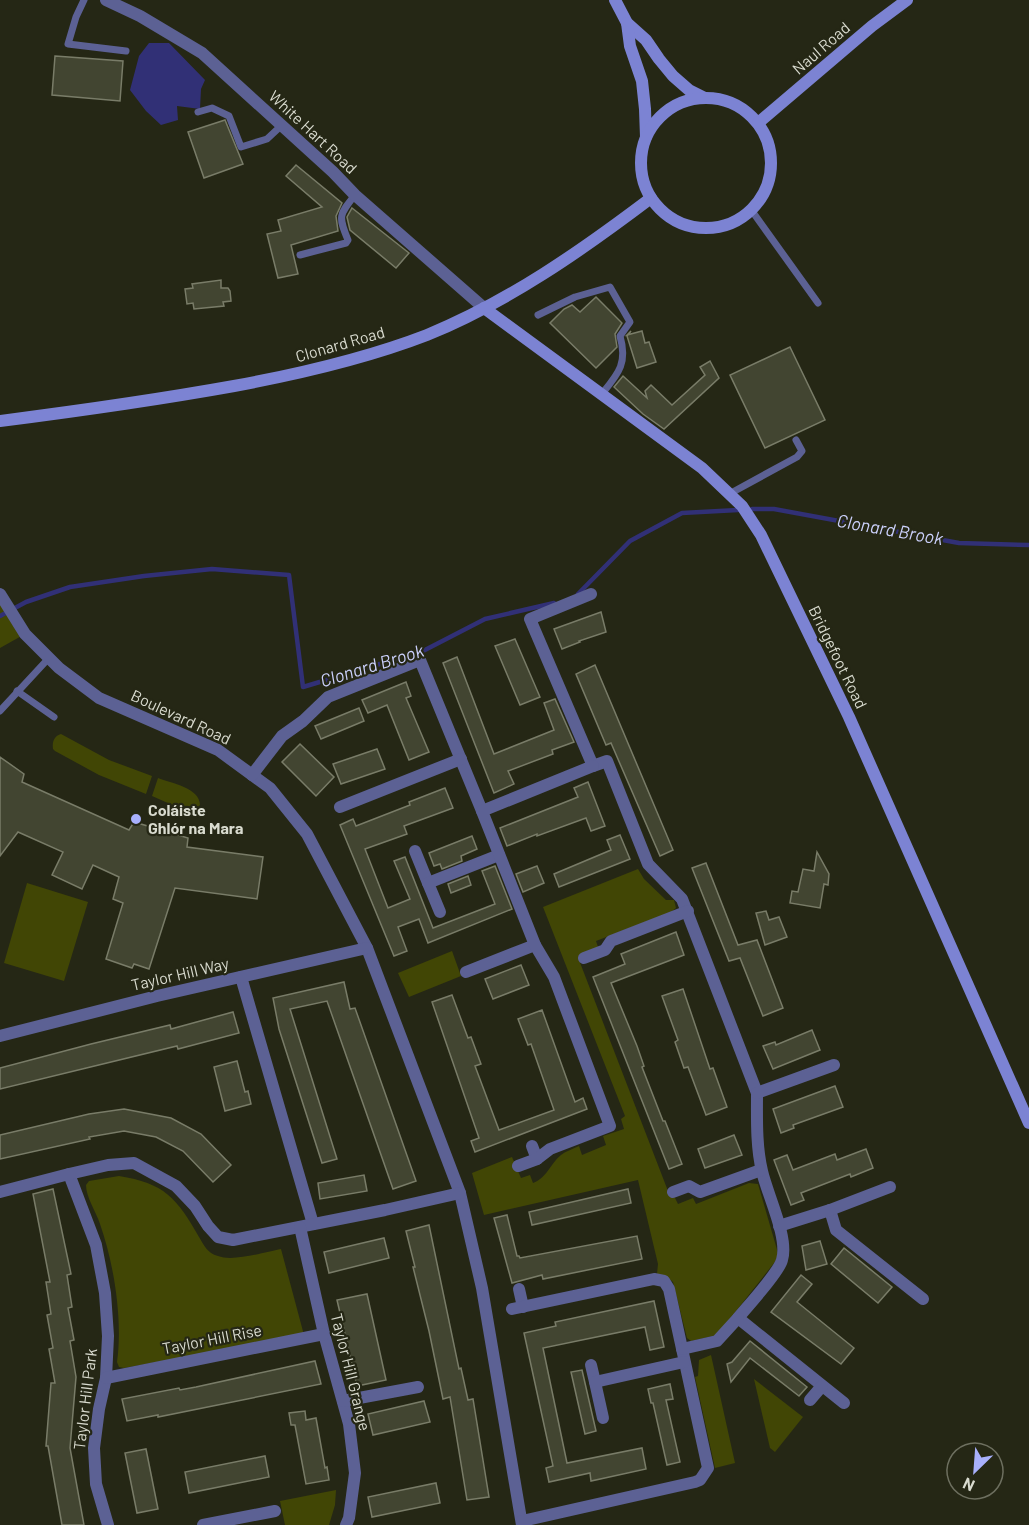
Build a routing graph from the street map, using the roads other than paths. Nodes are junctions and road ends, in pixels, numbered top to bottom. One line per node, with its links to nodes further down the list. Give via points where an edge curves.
1 (84, 0): 6 (lane, via 68,44)
2 (106, 0): 10 (street, White Hart Road, via 202,53)
3 (615, 0): 5 (main road)
4 (908, 0): 9 (main road, Naul Road)
5 (627, 23): 7 (main road, via 646,40 673,76); 11 (main road, via 642,81)
6 (126, 51)
7 (705, 98): 9 (main road, via 725,100); 11 (main road, via 678,104 654,124)
8 (198, 112): 10 (lane, via 212,108 229,116 241,147 267,139)
9 (758, 123): 14 (main road, via 768,140 772,159 770,178)
10 (282, 125): 12 (street, White Hart Road)
11 (646, 138): 13 (main road, via 641,168)
12 (355, 195): 15 (lane, via 340,219 346,243); 17 (street, White Hart Road)
13 (651, 198): 14 (main road, via 680,223 699,228 718,228); 17 (main road, Clonard Road, via 588,246)
14 (752, 211): 16 (lane)
15 (300, 255)
16 (818, 303)
17 (484, 308): 19 (main road, Bridgefoot Road); 20 (main road, Clonard Road, via 426,335 379,351 280,377 91,410)
18 (538, 315): 19 (lane, via 575,297 610,287 630,322 620,336 625,353 616,376)
19 (601, 395): 22 (main road, Bridgefoot Road)
20 (0, 421)
21 (796, 440): 22 (lane, via 802,451 797,457)
22 (731, 493): 47 (main road, Bridgefoot Road, via 761,535 849,717)
23 (591, 594): 30 (street, via 530,618)
24 (2, 597): 25 (street, Boulevard Road, via 25,634)
25 (48, 659): 26 (lane); 31 (street, Boulevard Road, via 99,698 218,750)
26 (17, 691): 27 (lane); 28 (lane)
27 (0, 711)
28 (54, 717)
29 (461, 759): 31 (street, via 420,660 328,697 282,736); 32 (street); 33 (street)
30 (593, 766): 33 (street); 37 (street, via 607,761 648,864 679,894)
31 (252, 775): 40 (street, Boulevard Road, via 270,788 307,834)
32 (340, 807)
33 (482, 811): 35 (street)
34 (415, 851): 36 (street)
35 (500, 855): 36 (street); 39 (street)
36 (428, 883): 38 (street)
37 (688, 911): 41 (street, via 611,941 605,950); 46 (street)
38 (440, 912)
39 (535, 945): 42 (street); 49 (street, via 554,977 610,1126 550,1149)
40 (367, 948): 43 (street, Taylor Hill Way); 56 (street, Boulevard Road)
41 (584, 958)
42 (466, 972)
43 (241, 977): 44 (street, Taylor Hill Way); 58 (street)
44 (0, 1036)
45 (834, 1065): 46 (street)
46 (758, 1093): 51 (street)
47 (1029, 1123)
48 (532, 1146): 49 (street)
49 (537, 1159): 50 (street)
50 (518, 1166)
51 (761, 1170): 55 (street, via 700,1192 689,1186); 59 (street)
52 (69, 1173): 54 (street); 60 (street, via 134,1163 176,1185 218,1237 233,1240); 67 (street, Taylor Hill Park, via 96,1245 105,1293)
53 (890, 1187): 57 (street)
54 (0, 1192)
55 (673, 1192)
56 (460, 1193): 58 (street); 77 (street, Boulevard Road, via 482,1288)
57 (830, 1210): 59 (street); 62 (street, via 836,1230)
58 (313, 1224): 60 (street)
59 (779, 1226): 63 (street, via 784,1253 780,1265)
60 (300, 1227): 64 (street, Taylor Hill Grange)
61 (519, 1289): 65 (street, via 518,1308 659,1280 668,1285)
62 (923, 1299)
63 (738, 1318): 65 (street, via 717,1341); 69 (street)
64 (324, 1334): 67 (street, Taylor Hill Rise); 72 (street, Taylor Hill Grange)
65 (683, 1356): 68 (street); 77 (street, via 708,1468 700,1480)
66 (591, 1365): 68 (street)
67 (106, 1378): 78 (street, Taylor Hill Park, via 94,1448 96,1484)
68 (595, 1382): 74 (street)
69 (822, 1386): 71 (street); 73 (street)
70 (418, 1387): 72 (street)
71 (810, 1400)
72 (343, 1401): 80 (street, Taylor Hill Grange, via 355,1473)
73 (844, 1403)
74 (603, 1419)
75 (275, 1511): 76 (street)
76 (243, 1521): 79 (street)
77 (522, 1523)
78 (108, 1525)
79 (203, 1525)
80 (346, 1525)

